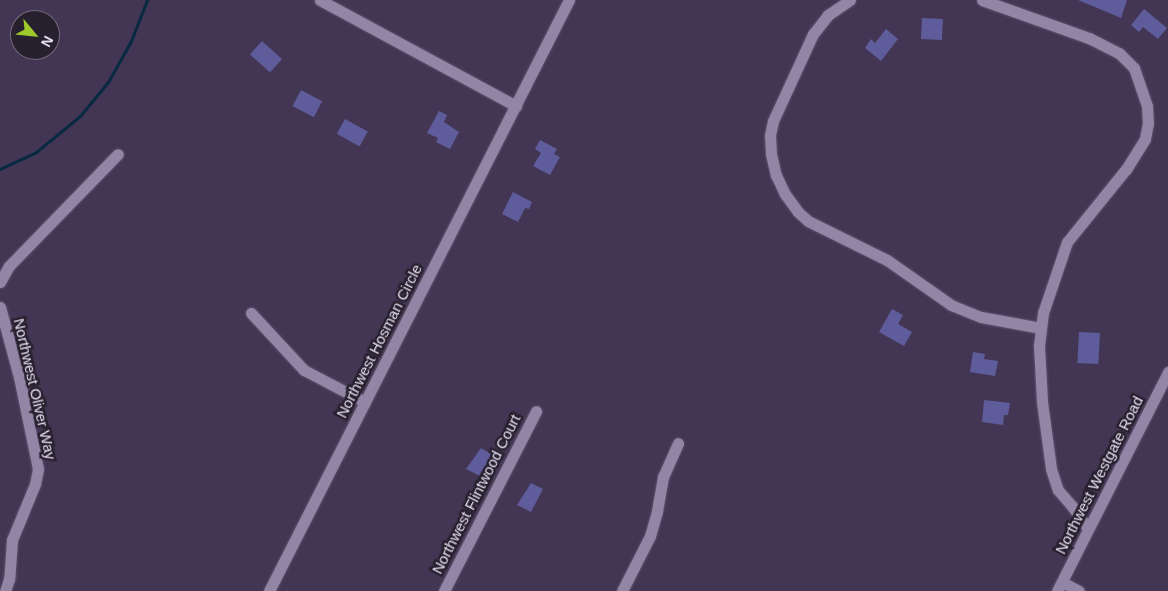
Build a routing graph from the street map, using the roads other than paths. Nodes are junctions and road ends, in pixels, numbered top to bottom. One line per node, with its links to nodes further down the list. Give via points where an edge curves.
1 (320, 0): 5 (street)
2 (569, 0): 5 (street, Northwest Hosman Circle)
3 (850, 0): 10 (street, via 828,15 814,34 773,121 771,154 785,194 808,221 887,260 951,305 981,317)
4 (982, 0): 10 (street, via 1089,38 1119,54 1134,68 1147,106 1148,123 1139,151 1067,242 1047,297)
5 (516, 106): 12 (street, Northwest Hosman Circle)
6 (118, 154): 7 (street, via 9,266)
7 (0, 282)
8 (0, 308): 17 (street, Northwest Oliver Way, via 21,385 38,469 33,490 12,540)
9 (251, 313): 12 (street, via 304,370)
10 (1041, 328): 15 (street, via 1042,402 1051,469 1058,490)
11 (1168, 372): 15 (street, Northwest Westgate Road)
12 (365, 402): 18 (street, Northwest Hosman Circle)
13 (536, 411): 19 (street, Northwest Flintwood Court)
14 (678, 443): 20 (street, via 663,477 650,536)
15 (1088, 530): 16 (street, Northwest Westgate Road)
16 (1060, 586): 21 (street)
17 (4, 591)
18 (269, 591)
19 (444, 591)
20 (622, 591)
21 (1080, 591)

